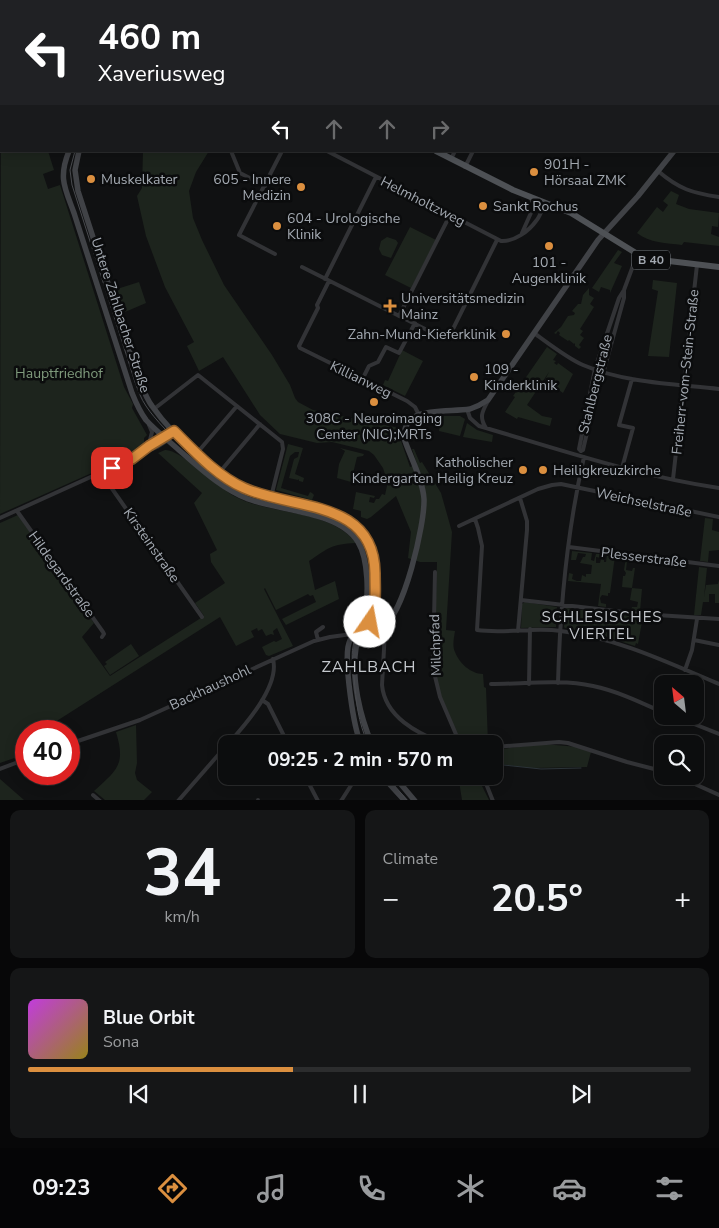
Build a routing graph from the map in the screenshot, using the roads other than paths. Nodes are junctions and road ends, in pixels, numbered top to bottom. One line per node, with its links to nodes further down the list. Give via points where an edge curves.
1 (69, 152): 43 (street, Untere Zahlbacher Straße, via 63,168 65,189 132,393)
2 (79, 152): 40 (street, Untere Zahlbacher Straße, via 75,170 78,191 139,379)
3 (232, 152): 14 (street, via 240,173)
4 (282, 152): 14 (street)
5 (328, 152): 13 (street, Helmholtzweg)
6 (438, 152): 10 (main road, B 40)
7 (455, 152): 10 (street)
8 (472, 152): 11 (street)
9 (673, 152): 12 (street)
10 (452, 159): 11 (main road, B 40)
11 (465, 166): 15 (main road, B 40)
12 (658, 171): 16 (street, via 683,190); 19 (street)
13 (376, 177): 18 (street, Helmholtzweg); 27 (street)
14 (265, 186): 22 (street, via 239,235)
15 (530, 196): 17 (main road, B 40); 20 (street, via 534,206)
16 (719, 197)
17 (554, 204): 19 (main road, B 40); 20 (street, via 544,206 535,223)
18 (450, 215): 21 (street, Helmholtzweg); 29 (street)
19 (604, 233): 23 (main road, B 40); 31 (street)
20 (521, 235): 21 (street, via 505,241)
21 (497, 240): 30 (street, via 449,337 446,339)
22 (275, 254)
23 (638, 256): 24 (main road, B 40); 28 (street, Stahlbergstraße)
24 (697, 265): 26 (main road, B 40); 36 (street, Freiherr-vom-Stein-Straße)
25 (302, 267): 27 (street)
26 (719, 267)
27 (327, 280): 29 (street); 35 (street, Killianweg, via 318,308 299,346)
28 (624, 290): 32 (street, Stahlbergstraße); 33 (street, Stahlbergstraße)
29 (400, 316): 30 (street)
30 (415, 324): 35 (street, via 399,353 386,347 378,362 369,366)
31 (534, 333): 32 (street); 38 (street)
32 (595, 370): 33 (street); 50 (street, Stahlbergstraße, via 579,449)
33 (603, 372): 34 (street); 50 (street, Stahlbergstraße)
34 (632, 379): 36 (street); 52 (street, via 620,424 633,428)
35 (362, 380): 42 (street, Killianweg, via 412,404)
36 (684, 385): 37 (street); 55 (street, Freiherr-vom-Stein-Straße)
37 (719, 390)
38 (488, 400): 41 (street); 45 (street, via 481,416)
39 (237, 406): 40 (street, via 198,375); 44 (street); 49 (street)
40 (154, 409): 46 (street, Untere Zahlbacher Straße)
41 (467, 409): 42 (street); 45 (street, via 473,422)
42 (419, 414): 76 (street, via 406,423 404,434 423,490 424,508 404,593)
43 (147, 421): 47 (street, Untere Zahlbacher Straße); 48 (street, via 152,432)
44 (260, 424): 53 (street); 58 (street, via 282,442)
45 (486, 428): 50 (street)
46 (174, 431): 47 (street); 49 (street, Untere Zahlbacher Straße)
47 (166, 438): 48 (street); 51 (street, via 160,446); 70 (street, Untere Zahlbacher Straße, via 209,476 236,494 332,521 351,533 364,557)
48 (149, 446): 51 (street)
49 (197, 454): 53 (street, Untere Zahlbacher Straße)
50 (582, 455): 52 (street); 56 (street)
51 (132, 459): 54 (street)
52 (622, 468): 55 (street)
53 (219, 472): 58 (street, Untere Zahlbacher Straße, via 245,488)
54 (101, 473): 60 (street); 71 (street, Kirsteinstraße)
55 (673, 479): 57 (street)
56 (576, 487): 59 (street, Weichselstraße, via 552,485); 61 (street, Weichselstraße); 65 (street)
57 (719, 488)
58 (271, 497): 74 (street, Untere Zahlbacher Straße, via 338,515 351,522 362,534 369,544 374,563 374,608)
59 (520, 498): 63 (street, Weichselstraße); 68 (street, via 527,521)
60 (17, 511): 62 (street); 82 (street, Hildegardstraße, via 104,632)
61 (719, 517)
62 (0, 518)
63 (475, 519): 64 (street, Weichselstraße); 79 (street, via 482,546 476,628)
64 (459, 526)
65 (569, 547): 66 (street, Plesserstraße); 69 (street)
66 (719, 566)
67 (435, 572): 102 (street, Milchpfad, via 433,668 440,697)
68 (521, 600): 69 (street); 79 (street)
69 (562, 605): 72 (street); 80 (street)
70 (364, 610): 74 (street); 75 (street, Untere Zahlbacher Straße)
71 (202, 618)
72 (697, 619): 73 (street); 85 (street)
73 (719, 619)
74 (367, 623): 75 (street); 76 (street); 83 (street)
75 (357, 626): 81 (street, Untere Zahlbacher Straße)
76 (384, 626): 101 (street, via 382,685 387,705)
77 (323, 627): 84 (street, via 316,632)
78 (530, 629): 79 (street); 80 (street); 91 (street)
79 (518, 631)
80 (560, 631): 88 (street, via 621,644); 89 (street)
81 (352, 634): 83 (street); 84 (street, Backhaushohl); 99 (street, via 348,662)
82 (102, 637)
83 (359, 639): 100 (street, via 355,656 358,699)
84 (318, 640): 87 (street, Backhaushohl)
85 (694, 640): 86 (street); 88 (street)
86 (719, 645)
87 (273, 659): 93 (street, via 274,668); 103 (street, Backhaushohl, via 140,720)
88 (685, 670): 92 (street)
89 (558, 683): 91 (street); 94 (street, via 590,685)
90 (491, 684): 91 (street)
91 (528, 684)
92 (719, 684)
93 (262, 700): 97 (street); 98 (street, via 268,704)
94 (654, 709)
95 (696, 725): 96 (street)
96 (719, 734)
97 (236, 735)
98 (284, 735)
99 (358, 735)
100 (369, 735)
101 (424, 735)
102 (456, 735)
103 (80, 740)
104 (503, 746): 108 (street, via 568,743)
105 (218, 755): 118 (street)
106 (15, 763): 107 (street)
107 (0, 768)
108 (654, 769)
109 (310, 785): 119 (street)
110 (352, 785): 120 (street)
111 (391, 785): 121 (street)
112 (402, 785): 122 (street)
113 (486, 785): 123 (street)
114 (697, 785): 116 (street)
115 (93, 795): 117 (street)
116 (719, 795)
117 (100, 800)
118 (178, 800)
119 (318, 800)
120 (341, 800)
121 (405, 800)
122 (415, 800)
123 (493, 800)

